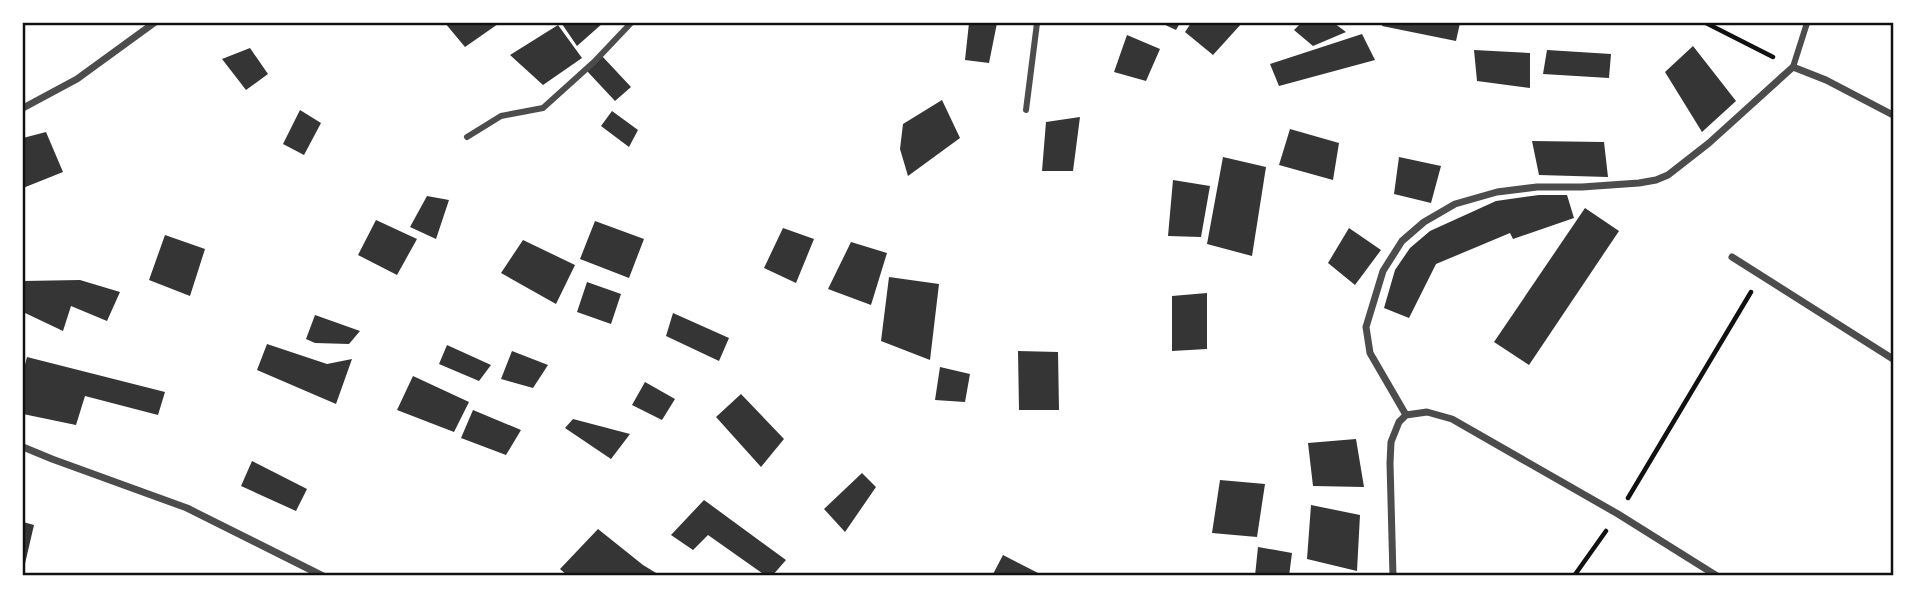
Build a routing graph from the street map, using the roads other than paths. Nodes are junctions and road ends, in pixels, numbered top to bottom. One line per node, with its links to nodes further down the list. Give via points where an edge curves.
1 (154, 23): 6 (street, via 78,79)
2 (631, 23): 9 (street, via 543,108 500,116)
3 (1037, 23): 7 (street)
4 (1807, 23): 5 (street)
5 (1793, 67): 8 (street); 12 (street, via 1668,175 1639,183 1497,192 1455,204 1402,240 1383,271 1366,327 1370,353)
6 (23, 108)
7 (1026, 110)
8 (1893, 115)
9 (467, 137)
10 (1732, 257): 11 (street)
11 (1893, 359)
12 (1406, 415): 15 (street, via 1391,442); 16 (street, via 1427,412 1451,419)
13 (23, 447): 14 (street, via 187,508)
14 (323, 576)
15 (1393, 576)
16 (1717, 576)

